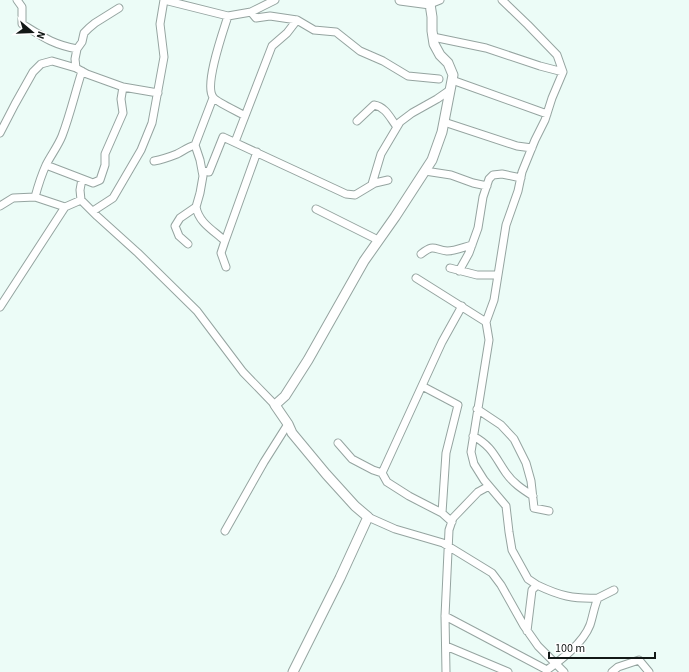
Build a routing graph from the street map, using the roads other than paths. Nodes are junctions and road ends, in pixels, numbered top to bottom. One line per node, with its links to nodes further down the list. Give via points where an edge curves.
1 (17, 0): 12 (street, via 22,7 22,24 60,46)
2 (275, 0): 8 (street)
3 (400, 0): 6 (street)
4 (440, 0): 6 (street)
5 (502, 0): 14 (street, via 557,55)
6 (430, 4): 11 (street)
7 (119, 8): 12 (street, via 94,23 84,33)
8 (251, 12): 9 (street); 10 (street, via 256,18 270,16)
9 (228, 16): 19 (street, via 164,0 160,24 164,57); 20 (street, via 211,74 210,89)
10 (297, 20): 15 (street, via 314,30 336,32 360,50 408,76); 22 (street, via 272,46)
11 (433, 37): 14 (street, via 486,48); 16 (street, via 440,55 448,63 453,75)
12 (77, 49): 13 (street, via 75,59)
13 (79, 69): 17 (street); 26 (street, via 52,61 41,64 33,72); 32 (street, via 62,138)
14 (563, 72): 21 (street)
15 (439, 79)
16 (452, 80): 18 (street); 21 (street)
17 (123, 87): 19 (street); 36 (street, via 123,113 105,154 105,165 100,180 93,183)
18 (450, 90): 24 (street); 25 (street, via 412,113)
19 (158, 94): 46 (street, via 152,123 141,150 112,198)
20 (213, 98): 22 (street); 28 (street)
21 (547, 114): 29 (street)
22 (245, 116): 27 (street)
23 (357, 121): 25 (street, via 374,105 384,109)
24 (444, 122): 29 (street, via 517,146); 34 (street, via 432,160)
25 (397, 127): 38 (street, via 382,154)
26 (0, 133)
27 (234, 142): 30 (street); 33 (street, via 223,137 209,172)
28 (195, 145): 31 (street); 33 (street)
29 (532, 148): 35 (street)
30 (257, 152): 38 (street, via 346,194 355,195); 47 (street)
31 (154, 161)
32 (46, 165): 36 (street); 40 (street)
33 (202, 171): 44 (street)
34 (425, 171): 39 (street); 48 (street)
35 (521, 178): 39 (street, via 502,174 493,176); 55 (street, via 506,225)
36 (82, 179): 41 (street)
37 (388, 180): 38 (street)
38 (372, 184)
39 (487, 186): 50 (street)
40 (35, 197): 42 (street, via 13,198); 43 (street)
41 (81, 200): 43 (street); 46 (street)
42 (2, 203)
43 (65, 207): 58 (street)
44 (196, 207): 47 (street, via 197,214 204,224); 49 (street, via 180,218 175,226 179,236)
45 (316, 209): 48 (street)
46 (93, 211): 61 (street, via 197,312 243,372)
47 (226, 240): 52 (street, via 221,253)
48 (378, 240): 61 (street, via 308,360 285,396)
49 (188, 244)
50 (472, 245): 51 (street, via 448,251 428,248); 54 (street)
51 (421, 254)
52 (226, 268)
53 (450, 268): 54 (street)
54 (459, 270): 55 (street, via 477,275)
55 (498, 275): 59 (street, via 494,300)
56 (416, 278): 57 (street)
57 (462, 306): 59 (street); 60 (street)
58 (0, 307)
59 (486, 322): 62 (street, via 489,340)
60 (422, 386): 66 (street); 70 (street, via 458,404 446,453)
61 (275, 405): 63 (street)
62 (477, 409): 64 (street); 68 (street, via 501,425 514,438 526,463)
63 (288, 424): 71 (street, via 292,433 326,474); 73 (street)
64 (473, 436): 67 (street, via 472,458); 68 (street, via 484,441 506,473 519,487)
65 (338, 443): 66 (street, via 352,459)
66 (382, 473): 70 (street, via 387,482)
67 (489, 486): 72 (street, via 478,492); 75 (street, via 506,506 512,550 528,578)
68 (533, 496): 69 (street, via 534,508)
69 (549, 511)
70 (442, 513): 72 (street)
71 (368, 517): 74 (street, via 395,529); 82 (street)
72 (452, 522): 74 (street)
73 (225, 531)
74 (449, 546): 78 (street); 79 (street, via 492,573)
75 (537, 585): 77 (street, via 564,596); 79 (street, via 532,590)
76 (614, 590): 77 (street)
77 (598, 598): 81 (street, via 590,625 583,637)
78 (445, 616): 80 (street); 81 (street, via 547,670)
79 (527, 631): 81 (street)
80 (446, 646): 83 (street); 84 (street)
81 (556, 664): 85 (street)
82 (293, 672)
83 (446, 672)
84 (508, 672)
85 (564, 672)
86 (612, 672): 87 (street, via 618,667 638,660)
87 (649, 672)

